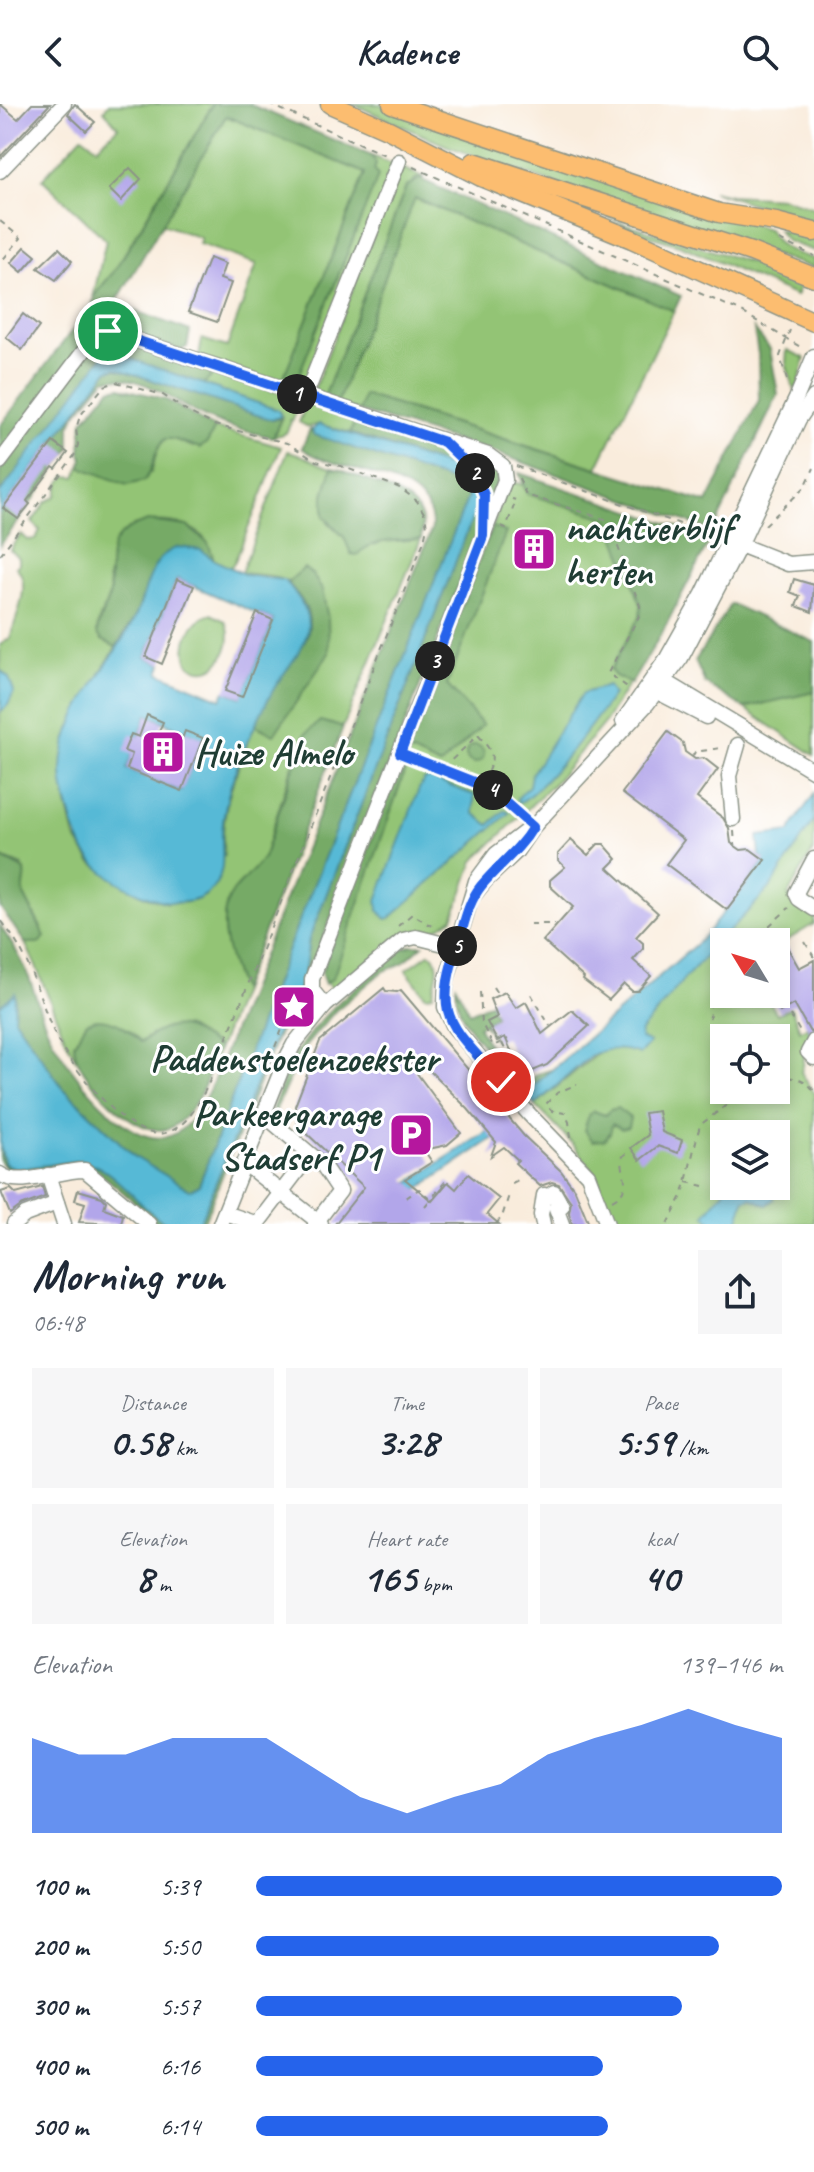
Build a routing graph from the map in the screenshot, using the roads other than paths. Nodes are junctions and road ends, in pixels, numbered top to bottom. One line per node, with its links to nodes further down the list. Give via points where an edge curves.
1 (64, 104): 7 (street)
2 (330, 104): 5 (main road)
3 (392, 104): 4 (main road)
4 (421, 109): 8 (main road, via 719,213)
5 (389, 130): 9 (main road); 10 (main road, via 481,177)
6 (399, 161): 12 (street)
7 (0, 171)
8 (814, 232)
9 (814, 277)
10 (814, 322)
11 (809, 352): 17 (street, via 796,399)
12 (305, 397): 14 (street, via 104,331); 24 (street, via 488,455 505,474 312,979 312,990)
13 (814, 397): 15 (street)
14 (0, 462)
15 (741, 543): 16 (street, via 788,564); 17 (street, via 704,616)
16 (814, 562)
17 (659, 681): 19 (street); 23 (street, via 533,827 489,861 476,881)
18 (738, 745): 20 (street, via 729,776)
19 (814, 771)
20 (733, 819)
21 (814, 859): 22 (street, via 796,893)
22 (814, 909)
23 (456, 947): 24 (street, via 416,937 403,940); 40 (street, via 445,990 448,1014 515,1099 588,1175)
24 (325, 1006): 25 (street, via 291,1049)
25 (263, 1114): 27 (street); 33 (street, via 322,1164 340,1191)
26 (305, 1161): 30 (street)
27 (244, 1163): 30 (street); 32 (street)
28 (0, 1174): 29 (street, via 16,1180)
29 (48, 1175): 31 (street); 36 (street, via 85,1170)
30 (282, 1193): 33 (street); 37 (street)
31 (57, 1203): 34 (street); 35 (street)
32 (222, 1218): 37 (street)
33 (318, 1223)
34 (14, 1224)
35 (64, 1224)
36 (149, 1224)
37 (258, 1224)
38 (543, 1224): 39 (street, via 544,1195 554,1192 562,1206 556,1208)
39 (562, 1224)
40 (607, 1224)

